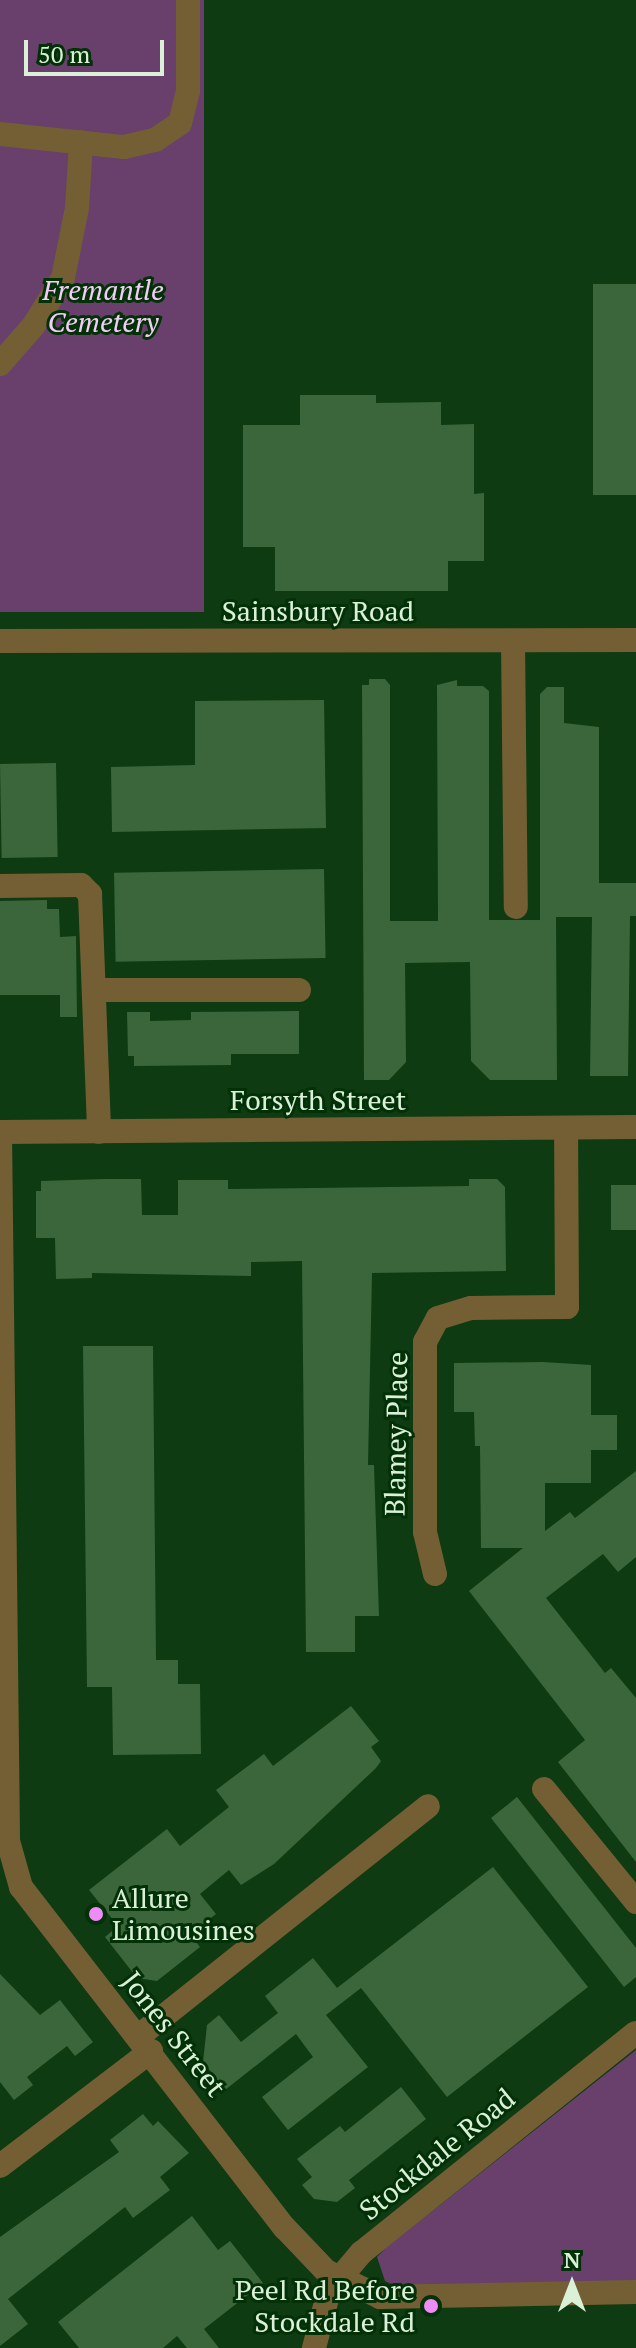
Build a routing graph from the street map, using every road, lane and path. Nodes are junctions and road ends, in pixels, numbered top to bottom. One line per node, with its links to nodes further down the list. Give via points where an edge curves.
1 (188, 0): 3 (street, via 188,91 180,123 155,140 124,147)
2 (0, 134): 3 (street)
3 (81, 142): 4 (street, via 77,208 63,278 34,325)
4 (0, 364)
5 (636, 640): 7 (street, Sainsbury Road)
6 (0, 641): 7 (street, Sainsbury Road)
7 (513, 641): 9 (street)
8 (0, 886): 10 (street, via 81,885 90,894)
9 (516, 907)
10 (97, 990): 11 (street); 15 (street)
11 (299, 990)
12 (636, 1127): 13 (street, Forsyth Street)
13 (566, 1129): 15 (street, Forsyth Street); 16 (street, Blamey Place, via 567,1307 471,1308 438,1318 425,1342 425,1532)
14 (0, 1132): 15 (street, Forsyth Street); 17 (street, Jones Street)
15 (99, 1132)
16 (435, 1574)
17 (4, 1717): 22 (street, Jones Street, via 8,1841 21,1887)
18 (544, 1789): 20 (street)
19 (428, 1806): 22 (street)
20 (636, 1902)
21 (636, 2033): 24 (street, Stockdale Road, via 398,2223)
22 (145, 2044): 23 (street); 24 (street, Jones Street, via 285,2228)
23 (0, 2166)
24 (338, 2278): 25 (street, Jones Street, via 380,2297); 26 (street, Stockdale Road, via 323,2306)
25 (636, 2292)
26 (314, 2348)

